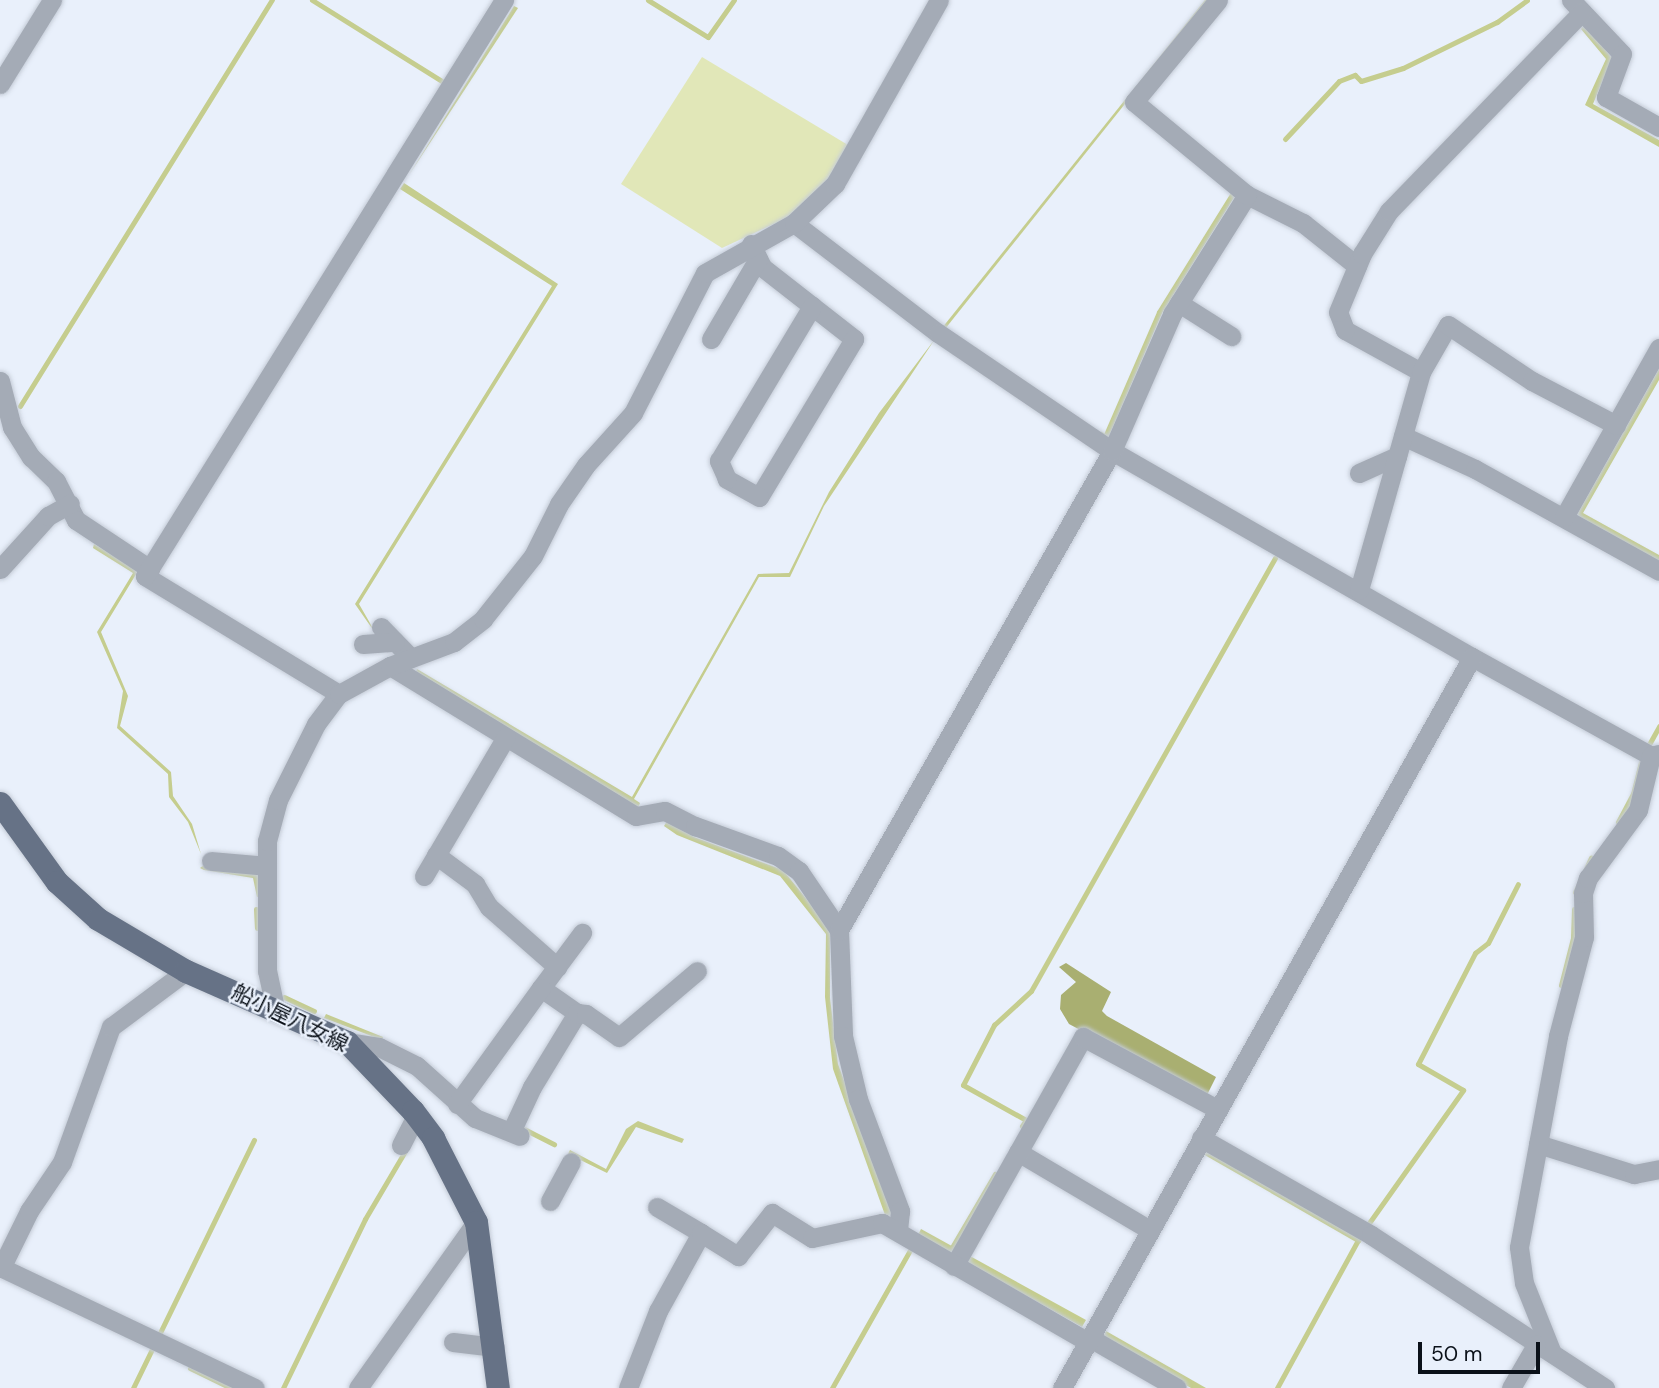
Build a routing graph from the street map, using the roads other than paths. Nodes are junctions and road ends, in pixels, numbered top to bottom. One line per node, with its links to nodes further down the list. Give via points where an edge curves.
1 (52, 0): 6 (street)
2 (504, 0): 27 (street)
3 (939, 0): 9 (street, via 835,184)
4 (1218, 0): 8 (street, via 1135,102)
5 (1577, 6): 7 (street, via 1622,54 1606,97); 11 (street, via 1389,211)
6 (0, 84)
7 (1659, 127)
8 (1247, 195): 11 (street, via 1303,223); 12 (street)
9 (794, 223): 10 (street); 21 (street, via 938,333)
10 (754, 252): 13 (street); 15 (street); 34 (street, via 705,273 634,413 586,465 559,504 533,556 483,619 454,642)
11 (1357, 266): 17 (street, via 1338,312 1345,330)
12 (1179, 303): 14 (street); 21 (street)
13 (812, 306): 13 (street, via 854,340 760,497 727,479 719,461)
14 (1231, 336)
15 (711, 339)
16 (1659, 348): 19 (street)
17 (1421, 372): 19 (street, via 1448,325 1532,381); 20 (street)
18 (0, 381): 24 (street, via 12,427)
19 (1616, 425): 25 (street)
20 (1403, 436): 22 (street); 25 (street, via 1475,468)
21 (1112, 451): 29 (street); 44 (street)
22 (1397, 456): 23 (street); 29 (street)
23 (1359, 473)
24 (70, 504): 26 (street, via 48,516); 27 (street, via 87,531)
25 (1564, 517): 28 (street)
26 (0, 569)
27 (150, 569): 36 (street, via 145,576)
28 (1659, 571)
29 (1359, 590): 33 (street)
30 (381, 627): 31 (street)
31 (395, 642): 32 (street); 34 (street)
32 (363, 644)
33 (1472, 657): 38 (street); 54 (street)
34 (411, 659): 35 (street)
35 (390, 666): 36 (street); 37 (street)
36 (340, 694): 42 (street, via 316,724 278,800 267,841)
37 (506, 737): 40 (street); 44 (street, via 636,816 665,811 778,856 799,871)
38 (1656, 753): 58 (street, via 1638,810 1588,878 1583,893 1584,937)
39 (0, 803): 47 (main road, 船小屋八女線, via 57,882 98,919)
40 (436, 855): 43 (street); 46 (street, via 475,884 489,907)
41 (211, 861): 42 (street)
42 (267, 866): 50 (street, via 267,971)
43 (424, 876)
44 (839, 930): 65 (street, via 843,1036 861,1110 900,1211)
45 (582, 933): 46 (street)
46 (557, 967): 49 (street)
47 (186, 971): 50 (main road, 船小屋八女線); 69 (street, via 111,1027 62,1162 29,1210)
48 (698, 971): 51 (street, via 620,1037 586,1014)
49 (541, 988): 51 (street); 53 (street)
50 (275, 1008): 52 (main road, 船小屋八女線)
51 (577, 1013): 53 (street, via 532,1087 516,1134 475,1118)
52 (347, 1042): 53 (street, via 379,1047 417,1066); 55 (main road, 船小屋八女線)
53 (457, 1104)
54 (1217, 1109): 56 (street); 59 (street, via 1083,1037)
55 (416, 1115): 57 (street); 64 (main road, 船小屋八女線)
56 (1201, 1138): 66 (street); 73 (street, via 1371,1235)
57 (401, 1144)
58 (1538, 1144): 61 (street, via 1634,1174); 73 (street, via 1519,1247 1524,1283)
59 (1018, 1152): 66 (street); 68 (street)
60 (571, 1162): 62 (street)
61 (1659, 1169)
62 (550, 1200)
63 (657, 1207): 67 (street)
64 (476, 1222): 72 (main road, 船小屋八女線); 75 (street)
65 (898, 1230): 67 (street, via 882,1223 812,1238 772,1213 738,1256); 68 (street)
66 (1150, 1230): 70 (street)
67 (701, 1233): 77 (street, via 658,1311)
68 (954, 1266): 70 (street)
69 (0, 1268): 74 (street)
70 (1089, 1340): 78 (street); 79 (street)
71 (453, 1342): 72 (street)
72 (495, 1347): 76 (main road, 船小屋八女線)
73 (1544, 1349): 80 (street); 81 (street)
74 (255, 1388)
75 (358, 1388)
76 (498, 1388)
77 (628, 1388)
78 (1062, 1388)
79 (1177, 1388)
80 (1511, 1388)
81 (1605, 1388)

